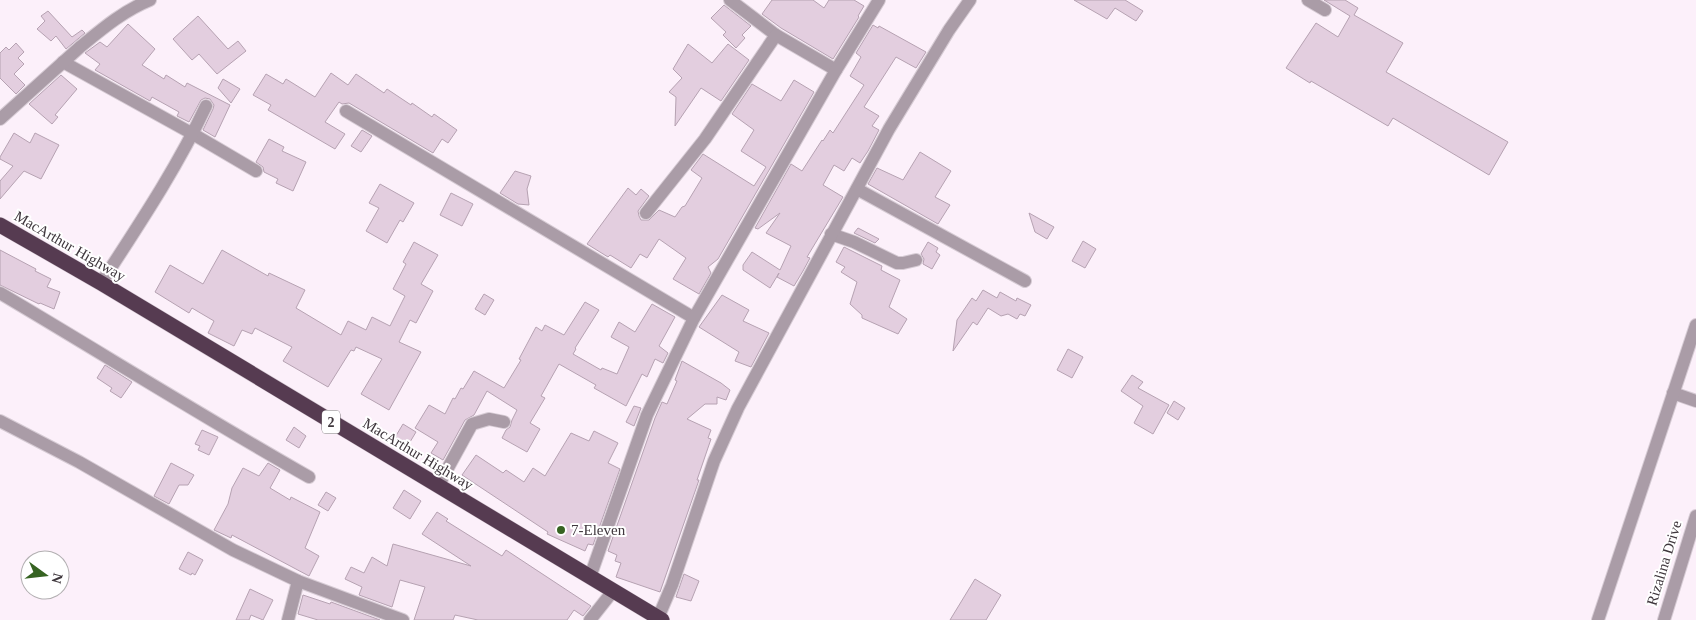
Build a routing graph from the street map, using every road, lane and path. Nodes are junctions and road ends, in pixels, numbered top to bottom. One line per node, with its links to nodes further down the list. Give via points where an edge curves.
1 (150, 0): 8 (street, via 114,19)
2 (730, 0): 7 (street)
3 (879, 0): 9 (street)
4 (970, 0): 15 (street, via 926,67)
5 (1308, 0): 6 (street)
6 (1325, 10)
7 (776, 35): 9 (street); 16 (street, via 706,139)
8 (63, 62): 12 (street); 13 (street)
9 (836, 70): 23 (street)
10 (206, 106): 13 (street)
11 (346, 110): 23 (street)
12 (0, 119)
13 (193, 134): 14 (street); 21 (street)
14 (256, 171)
15 (857, 189): 18 (street); 20 (street)
16 (646, 213)
17 (0, 225): 21 (highway, MacArthur Highway / 2)
18 (831, 234): 19 (street, via 897,262); 36 (street, via 725,434)
19 (916, 260)
20 (1025, 281)
21 (101, 283): 31 (highway, MacArthur Highway / 2)
22 (0, 293): 30 (street)
23 (694, 318): 33 (street, via 647,416)
24 (1696, 325): 25 (street)
25 (1694, 341): 26 (street)
26 (1673, 393): 27 (street); 40 (street)
27 (1696, 401)
28 (0, 421): 34 (street, via 233,550)
29 (504, 422): 31 (street, via 489,419 472,424)
30 (309, 478)
31 (438, 486): 33 (highway, MacArthur Highway / 2)
32 (1695, 525): 41 (street, Rizalina Drive)
33 (590, 577): 35 (highway, MacArthur Highway / 2)
34 (298, 581): 37 (street); 38 (street)
35 (613, 591): 36 (highway, MacArthur Highway / 2); 39 (street)
36 (660, 619)
37 (288, 620)
38 (404, 620)
39 (590, 620)
40 (1598, 620)
41 (1664, 620)

